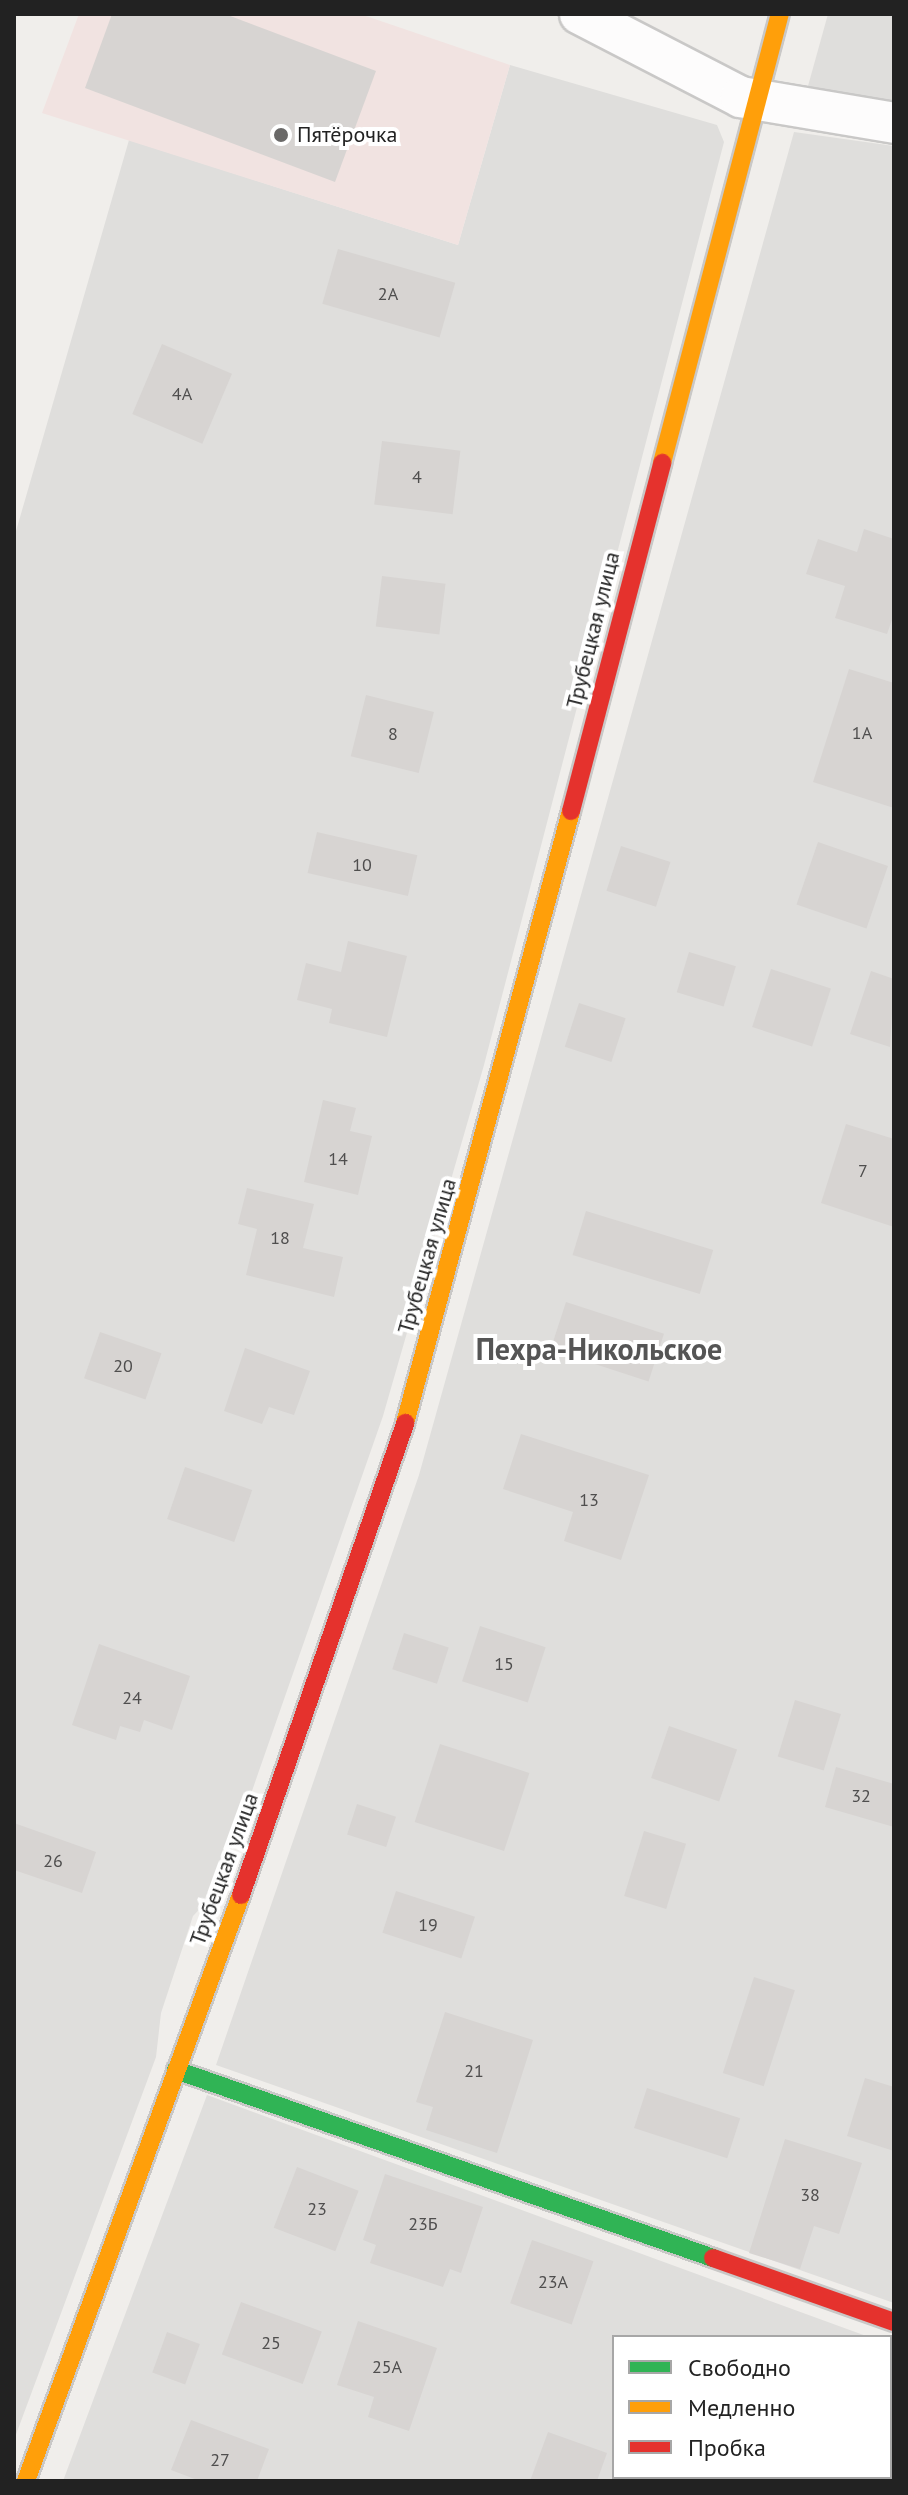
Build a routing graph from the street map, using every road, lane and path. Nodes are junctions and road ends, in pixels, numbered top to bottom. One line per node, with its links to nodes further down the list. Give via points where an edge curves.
1 (580, 14): 3 (street, via 677,68)
2 (780, 14): 3 (main road, Трубецкая улица)
3 (755, 101): 4 (street); 5 (main road, Трубецкая улица, via 503,1072 405,1423 322,1673)
4 (894, 123)
5 (176, 2070): 6 (main road); 7 (main road, Трубецкая улица)
6 (894, 2322)
7 (26, 2481)

